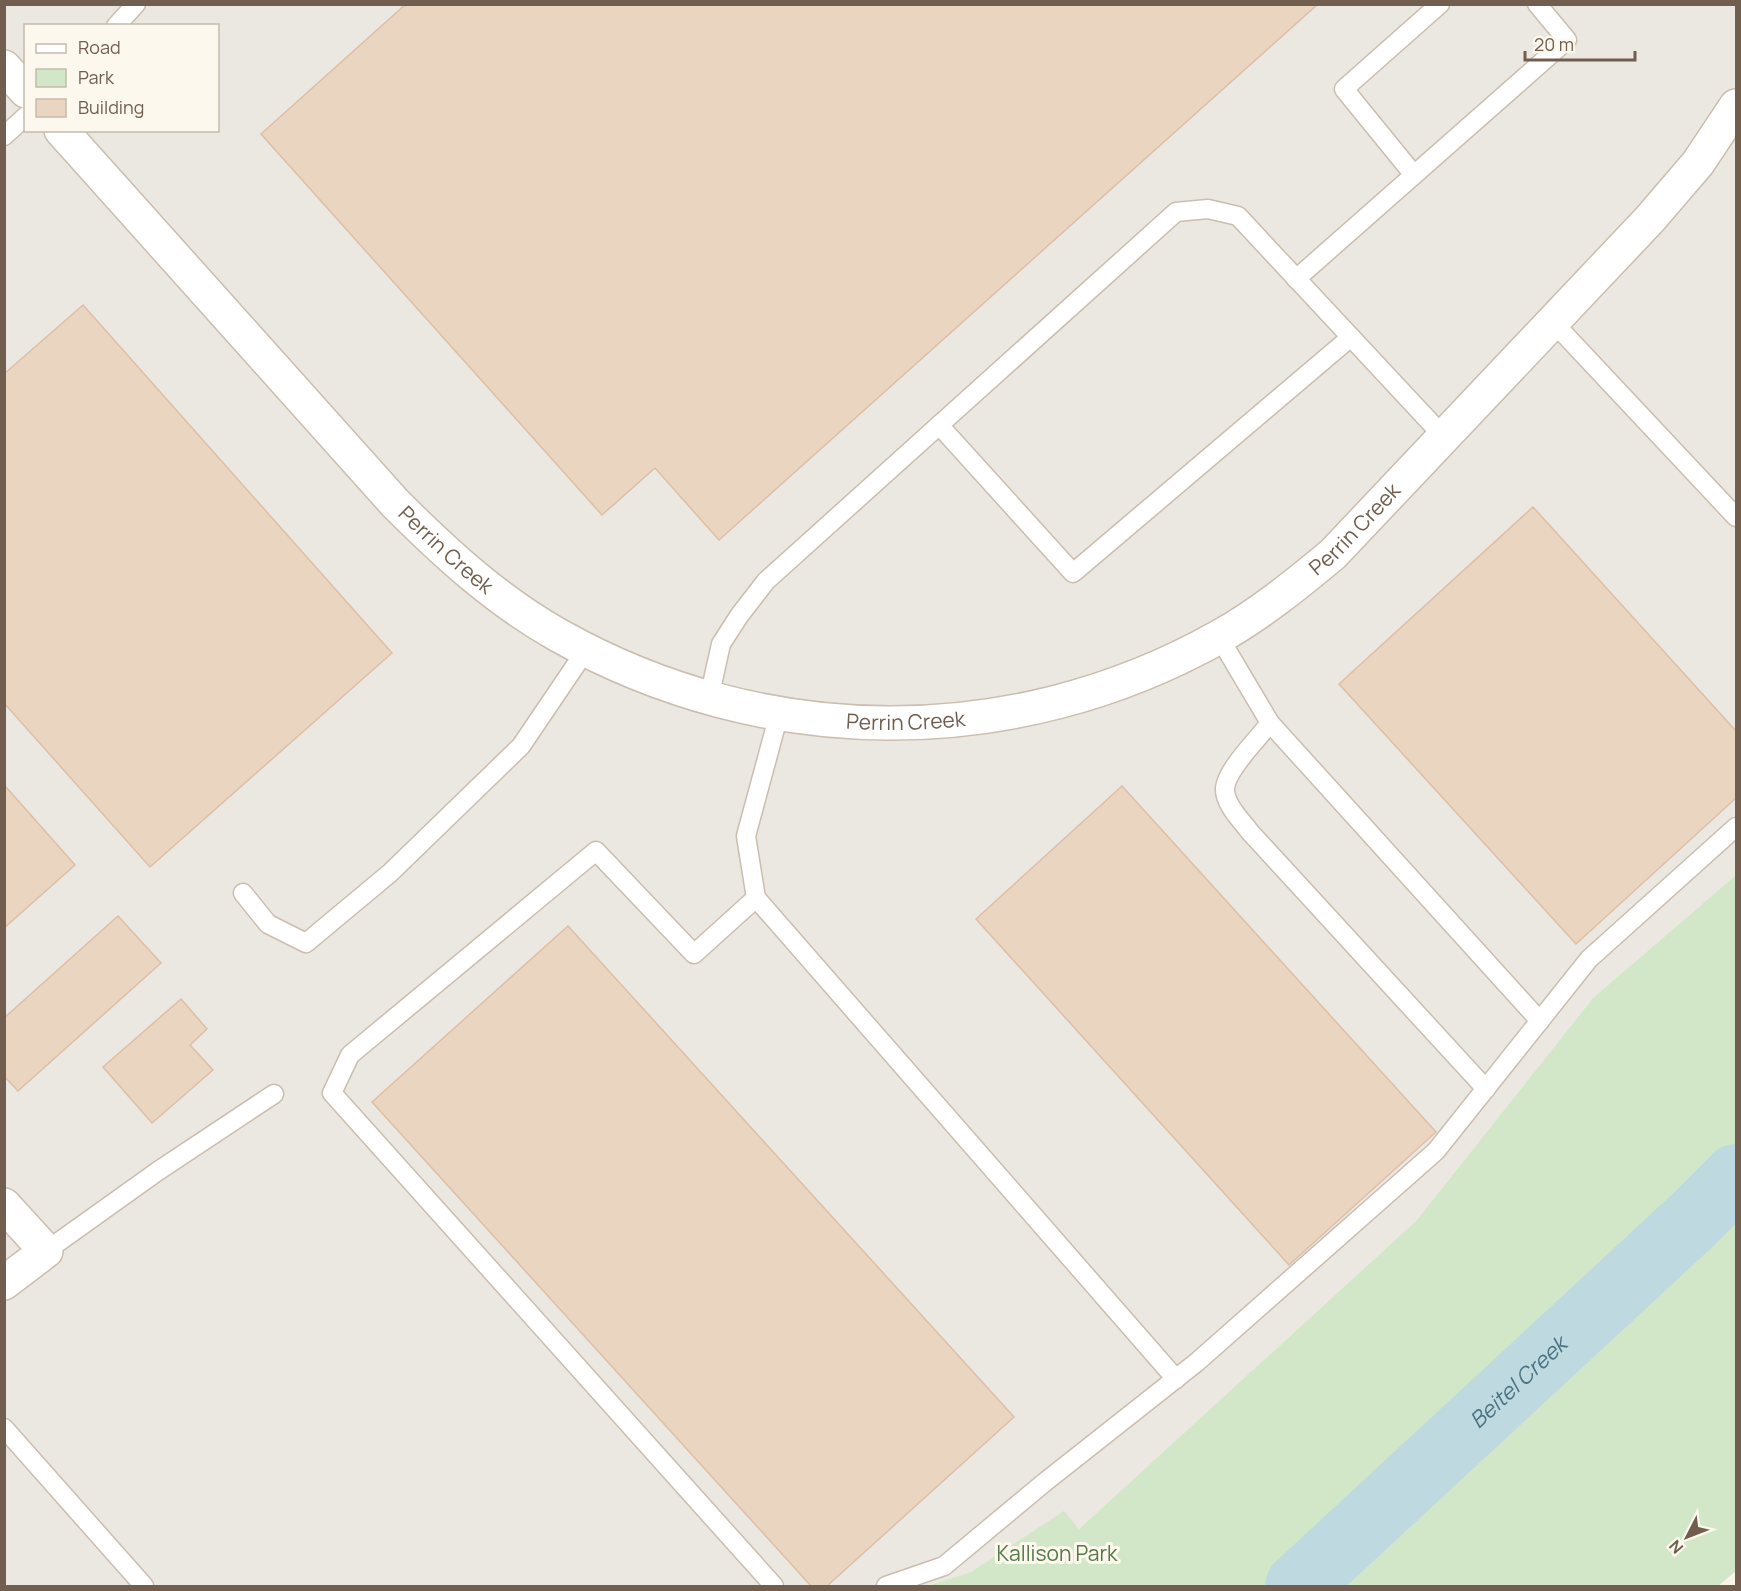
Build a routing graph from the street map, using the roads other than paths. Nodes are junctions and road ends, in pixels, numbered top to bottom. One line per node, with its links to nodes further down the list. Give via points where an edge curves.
1 (136, 4): 4 (lane)
2 (1440, 4): 11 (lane, via 1344,88)
3 (1537, 4): 11 (lane, via 1567,40)
4 (118, 24)
5 (4, 67): 6 (street)
6 (24, 89)
7 (1737, 106): 13 (street, Perrin Creek, via 1671,195)
8 (24, 118): 10 (lane)
9 (63, 132): 19 (street, Perrin Creek, via 395,503 445,553 499,596)
10 (4, 136)
11 (1414, 175): 12 (lane)
12 (1296, 279): 14 (lane); 15 (lane, via 1238,216 1208,208 1176,212)
13 (1553, 322): 16 (street, Perrin Creek); 17 (lane)
14 (1351, 337): 15 (lane, via 1073,573); 16 (lane)
15 (939, 425): 20 (lane, via 766,581 722,644)
16 (1444, 437): 18 (street, Perrin Creek, via 1333,554 1279,598)
17 (1737, 517)
18 (1219, 637): 21 (street, Perrin Creek, via 1159,668 1027,710 958,721 888,724); 22 (lane)
19 (586, 650): 20 (street, Perrin Creek, via 683,692); 24 (lane, via 521,746 390,873 306,943 268,924)
20 (709, 698): 21 (street, Perrin Creek)
21 (779, 714): 25 (lane, via 746,836)
22 (1270, 723): 26 (lane); 27 (lane, via 1232,772 1225,789 1230,805)
23 (1737, 827): 26 (lane, via 1589,958)
24 (243, 893)
25 (756, 898): 32 (lane); 35 (lane, via 694,954 596,851 351,1055 332,1093)
26 (1540, 1021): 27 (lane)
27 (1485, 1089): 32 (lane, via 1436,1151)
28 (274, 1094): 30 (lane)
29 (4, 1205): 30 (street)
30 (46, 1251): 31 (street)
31 (4, 1283)
32 (1176, 1379): 36 (lane, via 944,1566)
33 (4, 1428): 34 (lane)
34 (144, 1587)
35 (774, 1587)
36 (886, 1587)

